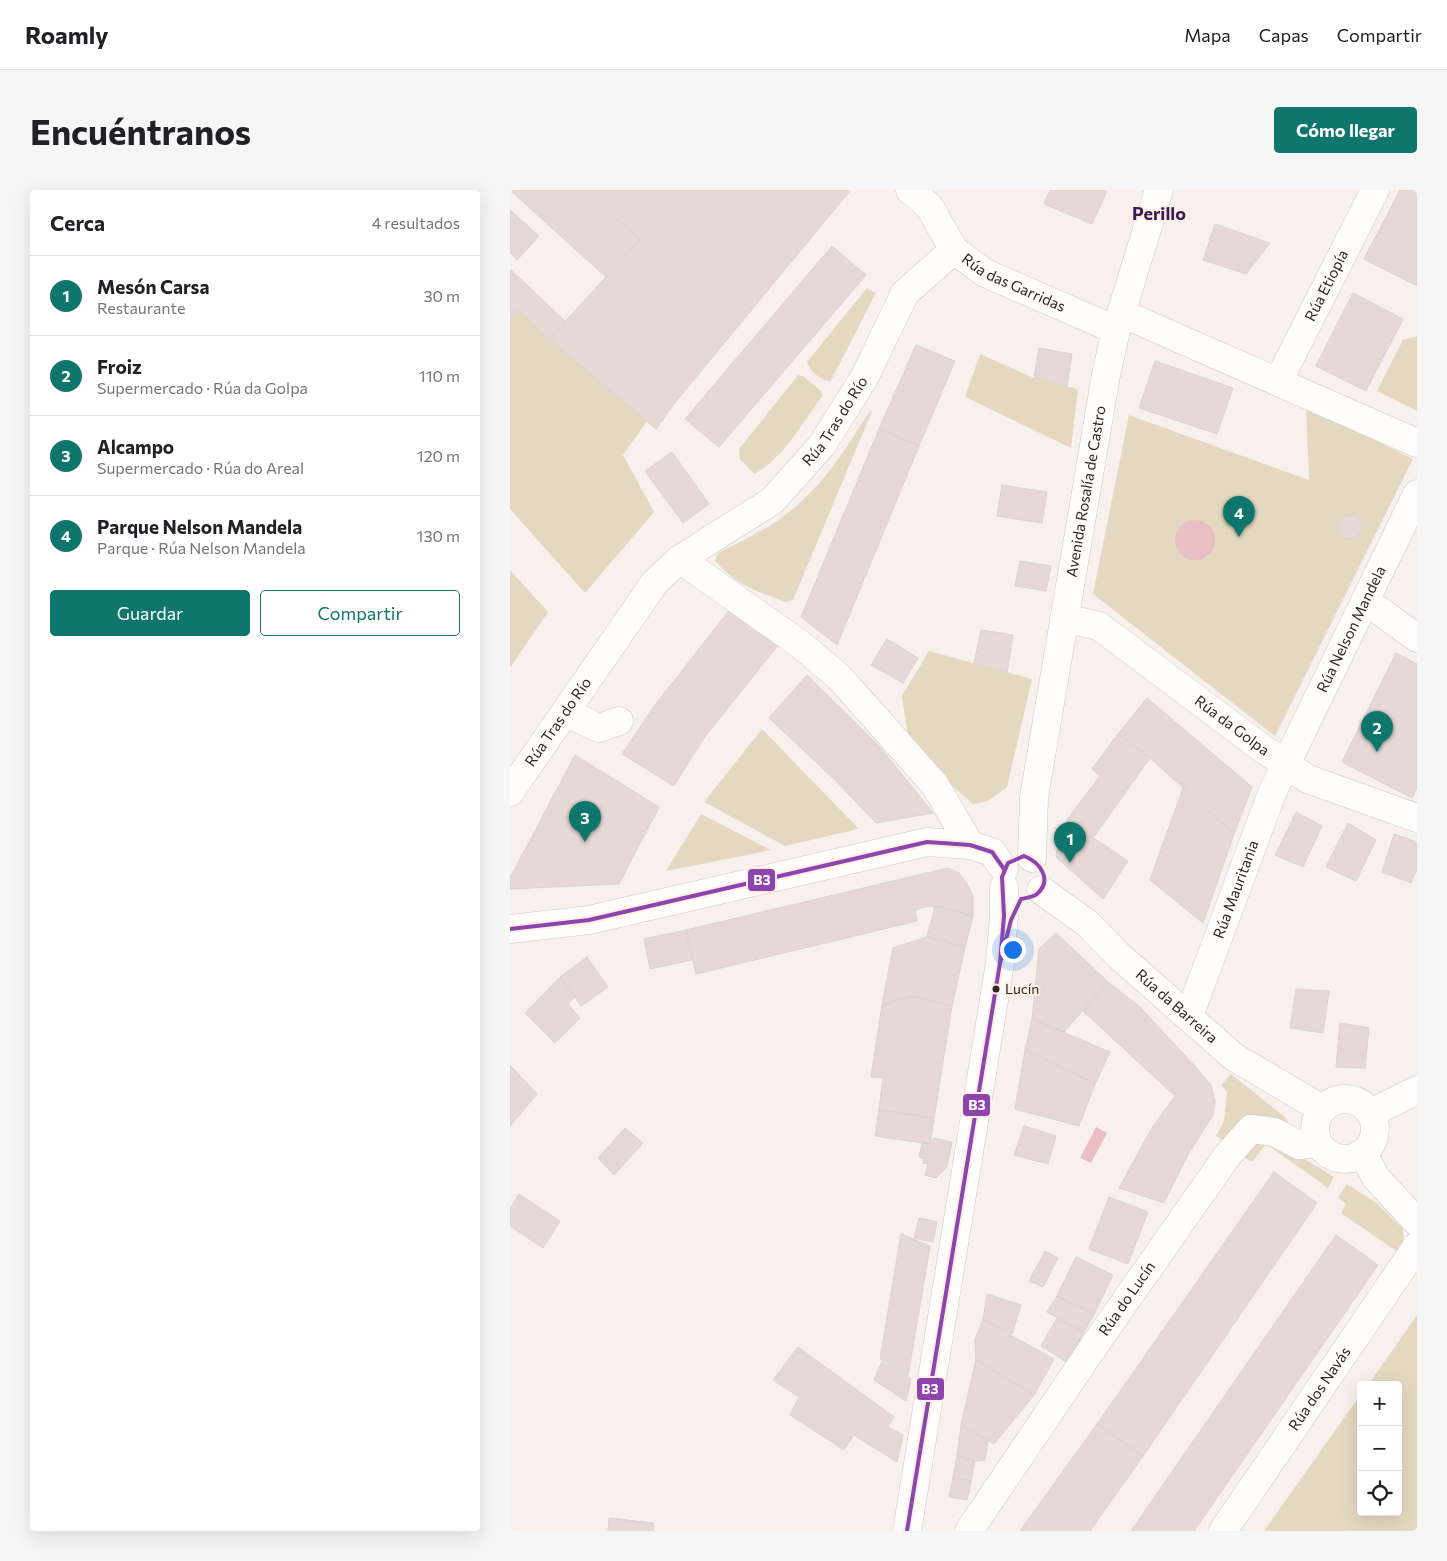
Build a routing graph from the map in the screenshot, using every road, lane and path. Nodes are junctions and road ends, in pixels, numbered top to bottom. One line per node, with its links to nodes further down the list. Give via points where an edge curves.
1 (910, 190): 4 (street, Rúa das Garridas, via 929,206)
2 (1159, 190): 5 (street, Avenida Rosalía de Castro)
3 (1375, 190): 6 (street, Rúa Etiopía)
4 (954, 250): 5 (street, Rúa das Garridas, via 985,273); 9 (street, Rúa Tras do Río, via 904,293 864,378 822,446 772,500)
5 (1119, 321): 6 (street, Rúa das Garridas); 11 (street, Avenida Rosalía de Castro, via 1106,375)
6 (1278, 382): 7 (street, Rúa das Garridas)
7 (1417, 443)
8 (1417, 494): 10 (street, Rúa Nelson Mandela)
9 (680, 559): 13 (street, Rúa Tras do Río, via 655,582); 18 (street, via 801,645 839,677 935,785)
10 (1366, 601): 12 (street); 15 (street, Rúa Nelson Mandela)
11 (1064, 618): 15 (street, Rúa da Golpa, via 1099,626); 19 (street, Avenida Rosalía de Castro)
12 (1417, 638)
13 (565, 712): 14 (street, via 599,728); 16 (street, Rúa Tras do Río)
14 (619, 721)
15 (1285, 765): 17 (street, Rúa da Golpa, via 1308,779); 21 (street, Rúa Mauritania)
16 (510, 792)
17 (1416, 814)
18 (970, 845): 19 (street, Rúa da Barreira, via 992,852); 20 (street, Rúa da Barreira, via 927,842)
19 (1019, 877): 21 (street, Rúa da Barreira, via 1088,924 1118,955); 29 (street, Avenida Rosalía de Castro, via 1004,916 1000,963)
20 (511, 936)
21 (1189, 1016): 23 (street, Rúa da Barreira, via 1234,1056)
22 (1417, 1090): 24 (street)
23 (1322, 1109): 24 (street, via 1330,1102 1348,1098 1357,1100); 25 (street, via 1315,1125)
24 (1371, 1113): 26 (street, via 1376,1130)
25 (1318, 1143): 26 (street, via 1324,1152 1338,1159); 30 (street, Rúa do Lucín, via 1299,1145 1274,1132 1251,1129 1221,1164)
26 (1364, 1154): 27 (street, via 1376,1178)
27 (1417, 1222)
28 (1417, 1246): 31 (street, Rúa dos Navás)
29 (907, 1531)
30 (969, 1531)
31 (1223, 1531)

